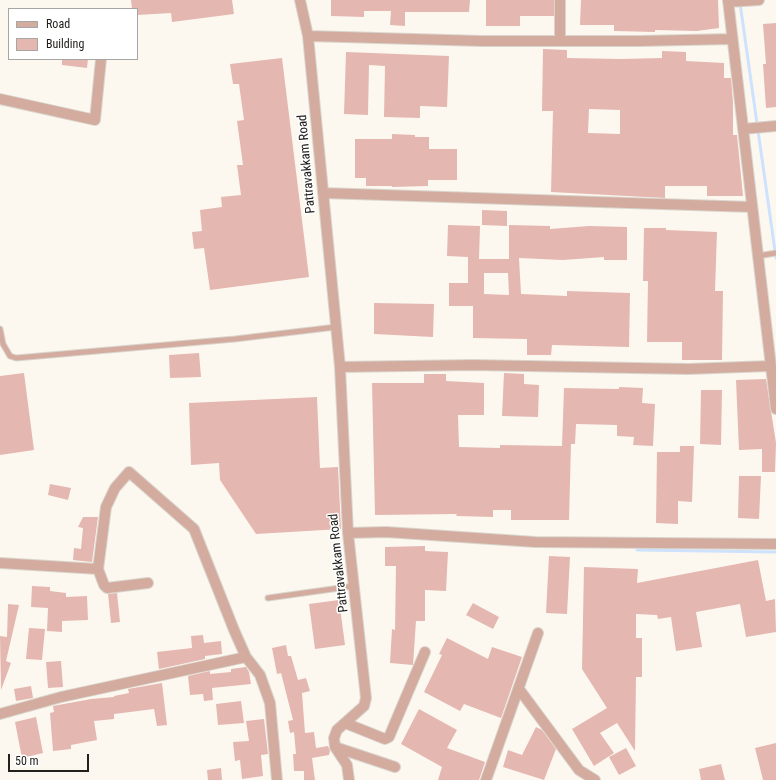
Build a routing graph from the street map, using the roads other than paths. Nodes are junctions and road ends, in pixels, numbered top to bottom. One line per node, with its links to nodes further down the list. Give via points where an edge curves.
1 (300, 0): 5 (street, Pattravakkam Road)
2 (560, 0): 7 (street)
3 (759, 0): 4 (street)
4 (728, 1): 6 (street)
5 (308, 36): 7 (street); 12 (street, Pattravakkam Road)
6 (732, 39): 7 (street); 11 (street)
7 (560, 41)
8 (101, 60): 9 (street, via 94,120)
9 (0, 99)
10 (776, 126): 11 (street)
11 (743, 129): 13 (street)
12 (323, 193): 13 (street); 16 (street, Pattravakkam Road)
13 (752, 206): 15 (street)
14 (776, 253): 15 (lane)
15 (763, 255): 18 (street)
16 (336, 327): 17 (lane, via 235,339 16,358 10,356 3,344); 19 (street, Pattravakkam Road)
17 (0, 329)
18 (770, 366): 19 (street, via 688,369 473,365); 20 (street)
19 (340, 367): 21 (street, Pattravakkam Road)
20 (776, 409)
21 (348, 533): 22 (street, via 386,532 535,542); 26 (street, Pattravakkam Road)
22 (776, 544)
23 (0, 563): 24 (street)
24 (98, 569): 25 (street, via 107,588); 30 (street, via 106,507 115,488 129,472 194,529)
25 (148, 583)
26 (354, 586): 27 (lane); 33 (street, Pattravakkam Road, via 366,698 364,706)
27 (268, 598)
28 (538, 634): 31 (street)
29 (425, 652): 33 (street, via 389,737 385,739)
30 (246, 657): 32 (street, via 61,697); 36 (street, via 260,675 270,703)
31 (519, 689): 38 (street); 39 (street, via 579,770)
32 (0, 714)
33 (345, 723): 34 (street, Pattravakkam Road, via 337,730 334,738)
34 (335, 747): 35 (street); 37 (street, via 347,765)
35 (396, 767)
36 (277, 780)
37 (349, 780)
38 (486, 780)
39 (595, 780)

